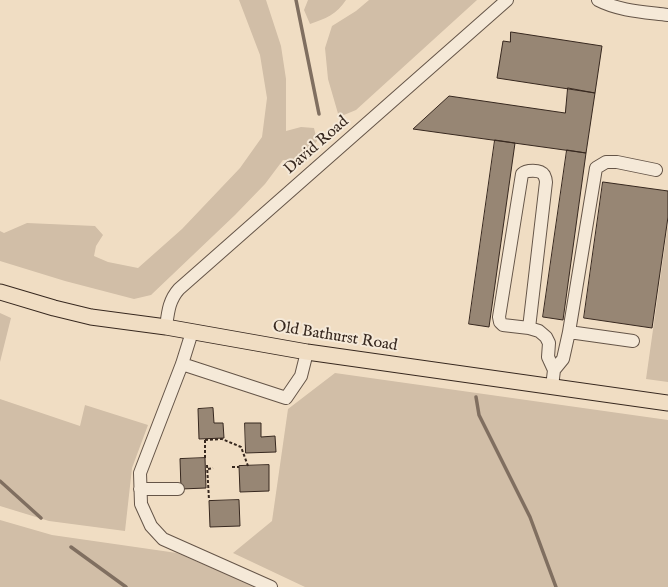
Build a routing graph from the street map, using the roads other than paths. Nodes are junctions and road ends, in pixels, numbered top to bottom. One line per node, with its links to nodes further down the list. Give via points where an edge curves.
1 (507, 0): 6 (street, David Road, via 179,289 169,303)
2 (598, 0): 3 (street, via 611,6)
3 (668, 15)
4 (656, 170): 9 (street, via 617,162 606,162 596,168)
5 (0, 292): 6 (main road, Old Bathurst Road, via 91,317)
6 (166, 327): 8 (main road, Old Bathurst Road)
7 (529, 328): 7 (street, via 503,325 499,317 522,174 530,170 542,173 546,182); 13 (street, via 539,331 546,337 549,343 548,357)
8 (192, 332): 11 (main road, Old Bathurst Road); 12 (street)
9 (570, 332): 10 (street); 13 (street, via 563,359)
10 (633, 341)
11 (307, 352): 12 (street, via 301,376 286,398); 14 (main road, Old Bathurst Road)
12 (182, 364): 16 (street, via 140,473)
13 (554, 370): 14 (street)
14 (552, 387): 15 (main road, Old Bathurst Road)
15 (668, 403)
16 (140, 489): 17 (street); 18 (street, via 141,504 145,513 151,526 163,539)
17 (178, 489)
18 (270, 587)

